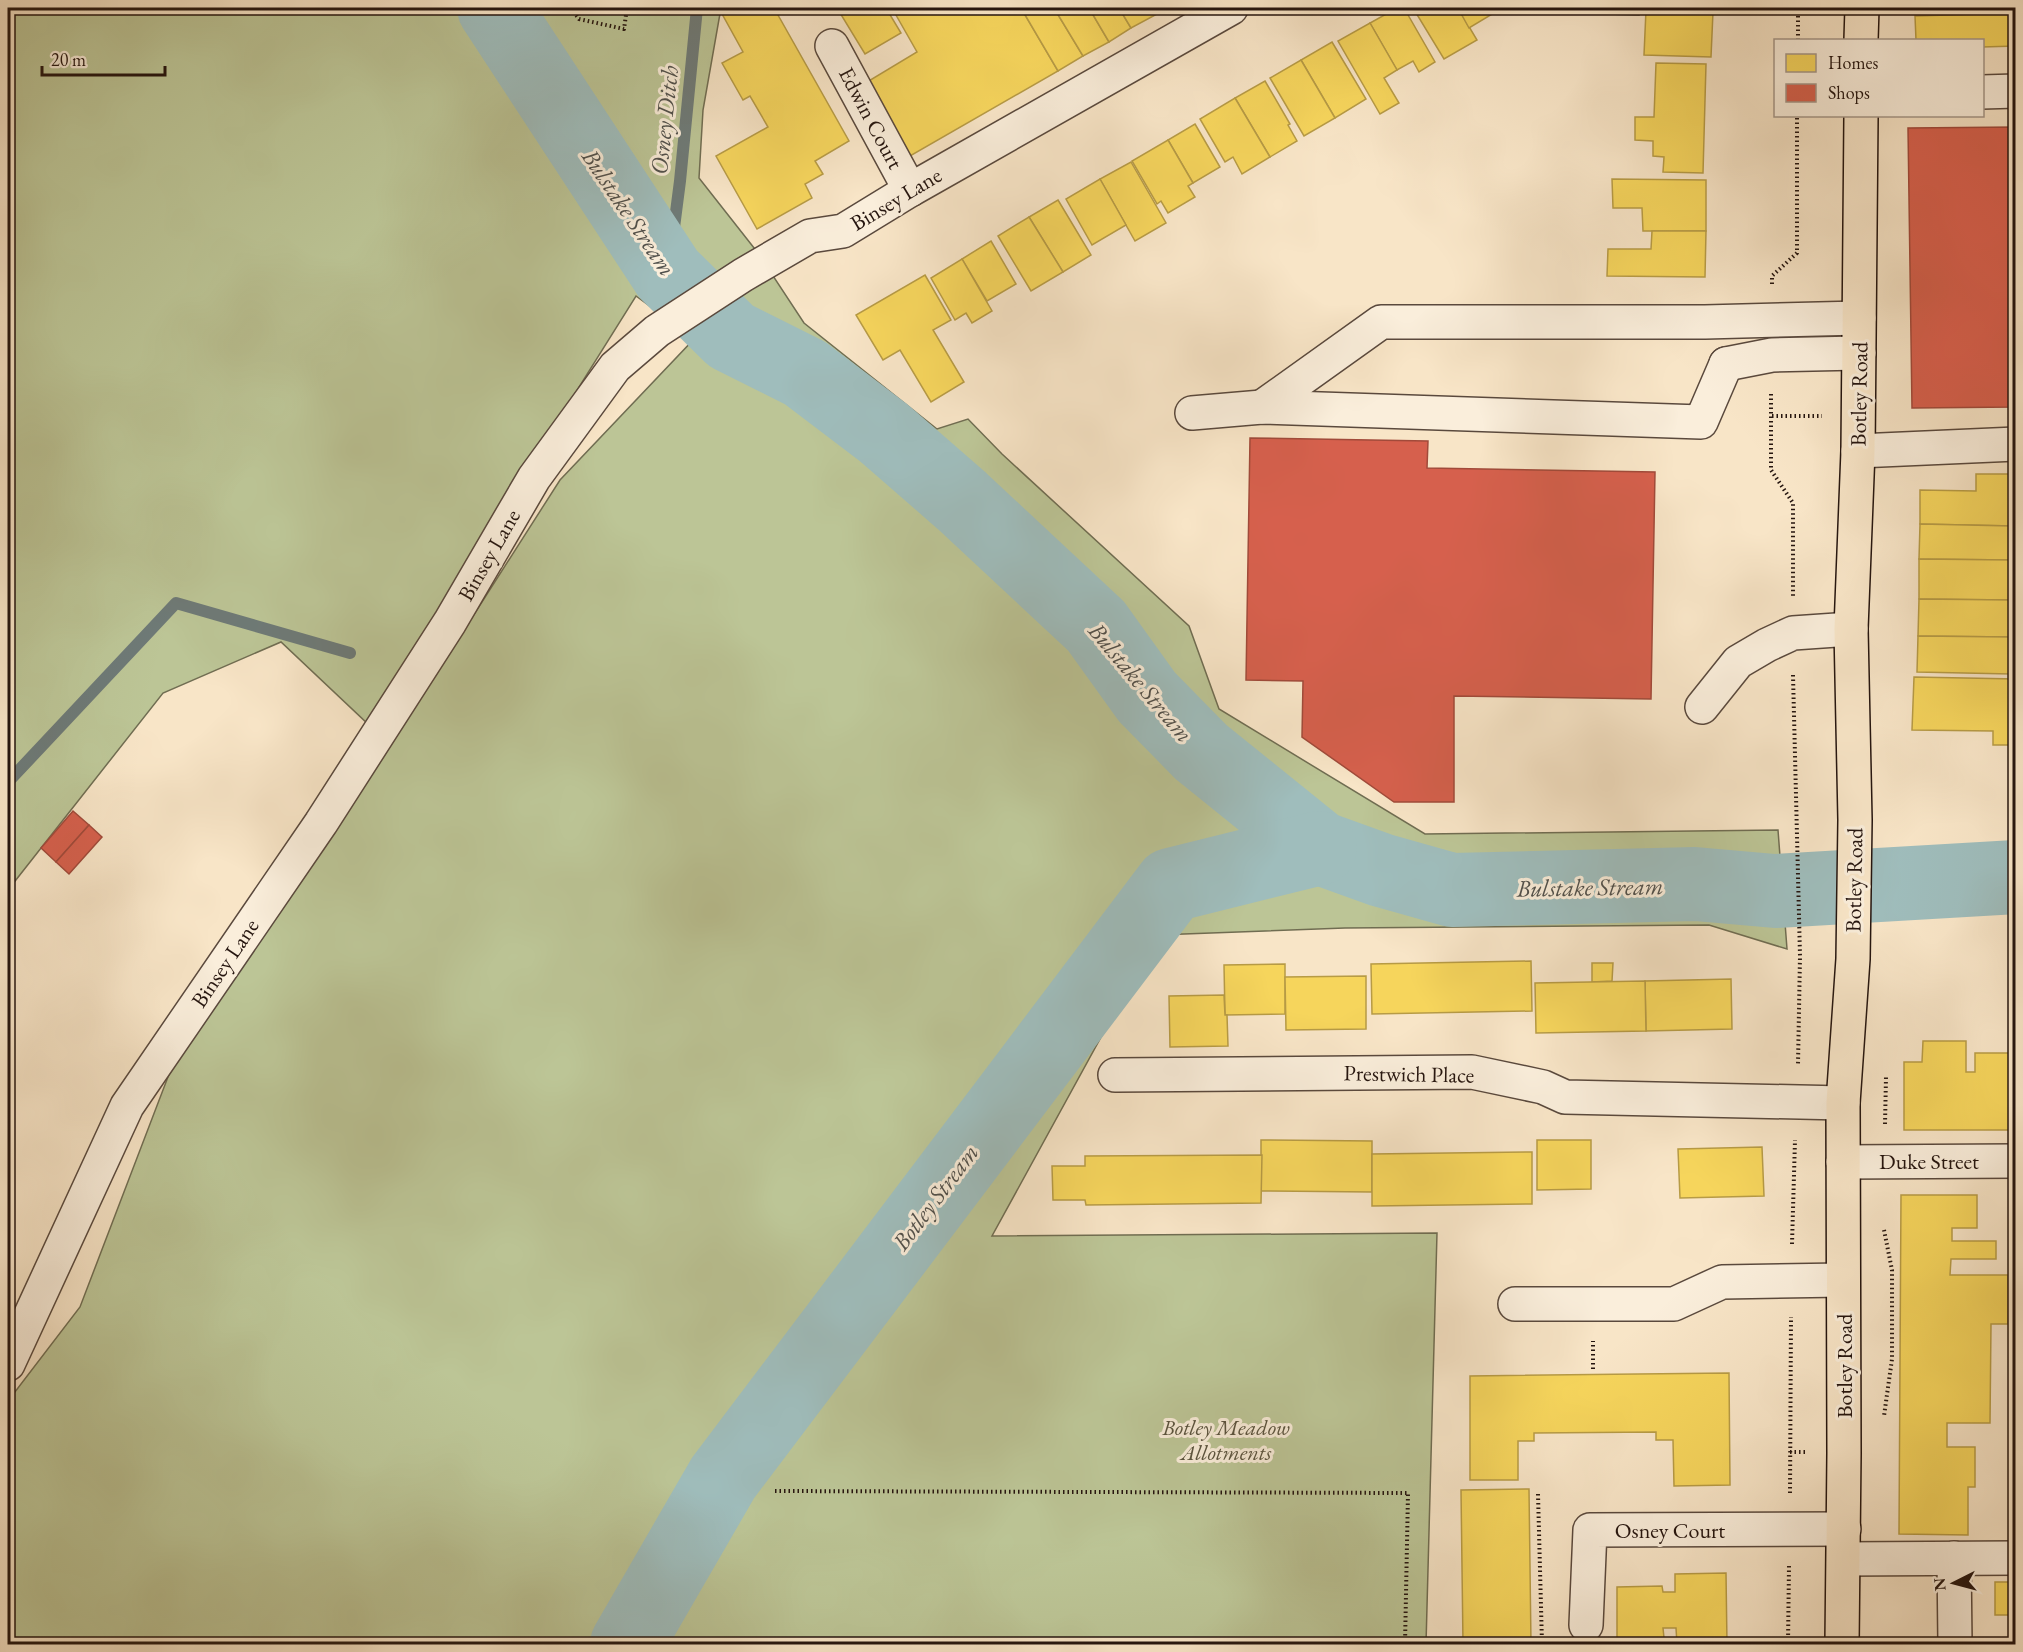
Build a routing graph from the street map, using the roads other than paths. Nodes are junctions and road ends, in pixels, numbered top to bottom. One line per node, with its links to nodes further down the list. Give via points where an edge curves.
1 (1231, 8): 8 (street, Binsey Lane)
2 (1862, 8): 3 (main road)
3 (1861, 39)
4 (832, 46): 8 (street, Edwin Court)
5 (2016, 91): 6 (street)
6 (1984, 92)
7 (1861, 117): 9 (main road, Botley Road)
8 (910, 190): 25 (street, Binsey Lane, via 843,231 810,236 743,275 657,331 615,368 534,478 450,622 321,823 127,1106)
9 (1859, 318): 10 (street); 11 (main road, Botley Road)
10 (1705, 322): 12 (street); 13 (street, via 1381,322)
11 (1859, 353): 12 (street, via 1772,355); 16 (main road, Botley Road)
12 (1726, 364): 13 (street, via 1701,422)
13 (1262, 407): 14 (street)
14 (1192, 413)
15 (2016, 444): 16 (street)
16 (1858, 451): 17 (main road, Botley Road)
17 (1851, 628): 18 (street, via 1793,633 1767,645 1738,662); 20 (main road, Botley Road, via 1853,959)
18 (1702, 707)
19 (1115, 1075): 20 (street, Prestwich Place, via 1472,1072 1544,1087 1565,1097)
20 (1843, 1103): 22 (main road, Botley Road)
21 (2016, 1161): 22 (street, Duke Street)
22 (1843, 1162): 23 (main road, Botley Road)
23 (1843, 1280): 24 (street, via 1722,1282 1674,1304); 26 (main road, Botley Road)
24 (1515, 1304)
25 (8, 1364)
26 (1844, 1544): 27 (street, Osney Court); 29 (street, Osney Court, via 1789,1529 1590,1530); 30 (main road, Botley Road)
27 (1954, 1558): 28 (street, Osney Court); 31 (street)
28 (2016, 1558)
29 (1586, 1624)
30 (1842, 1644)
31 (1955, 1644)

